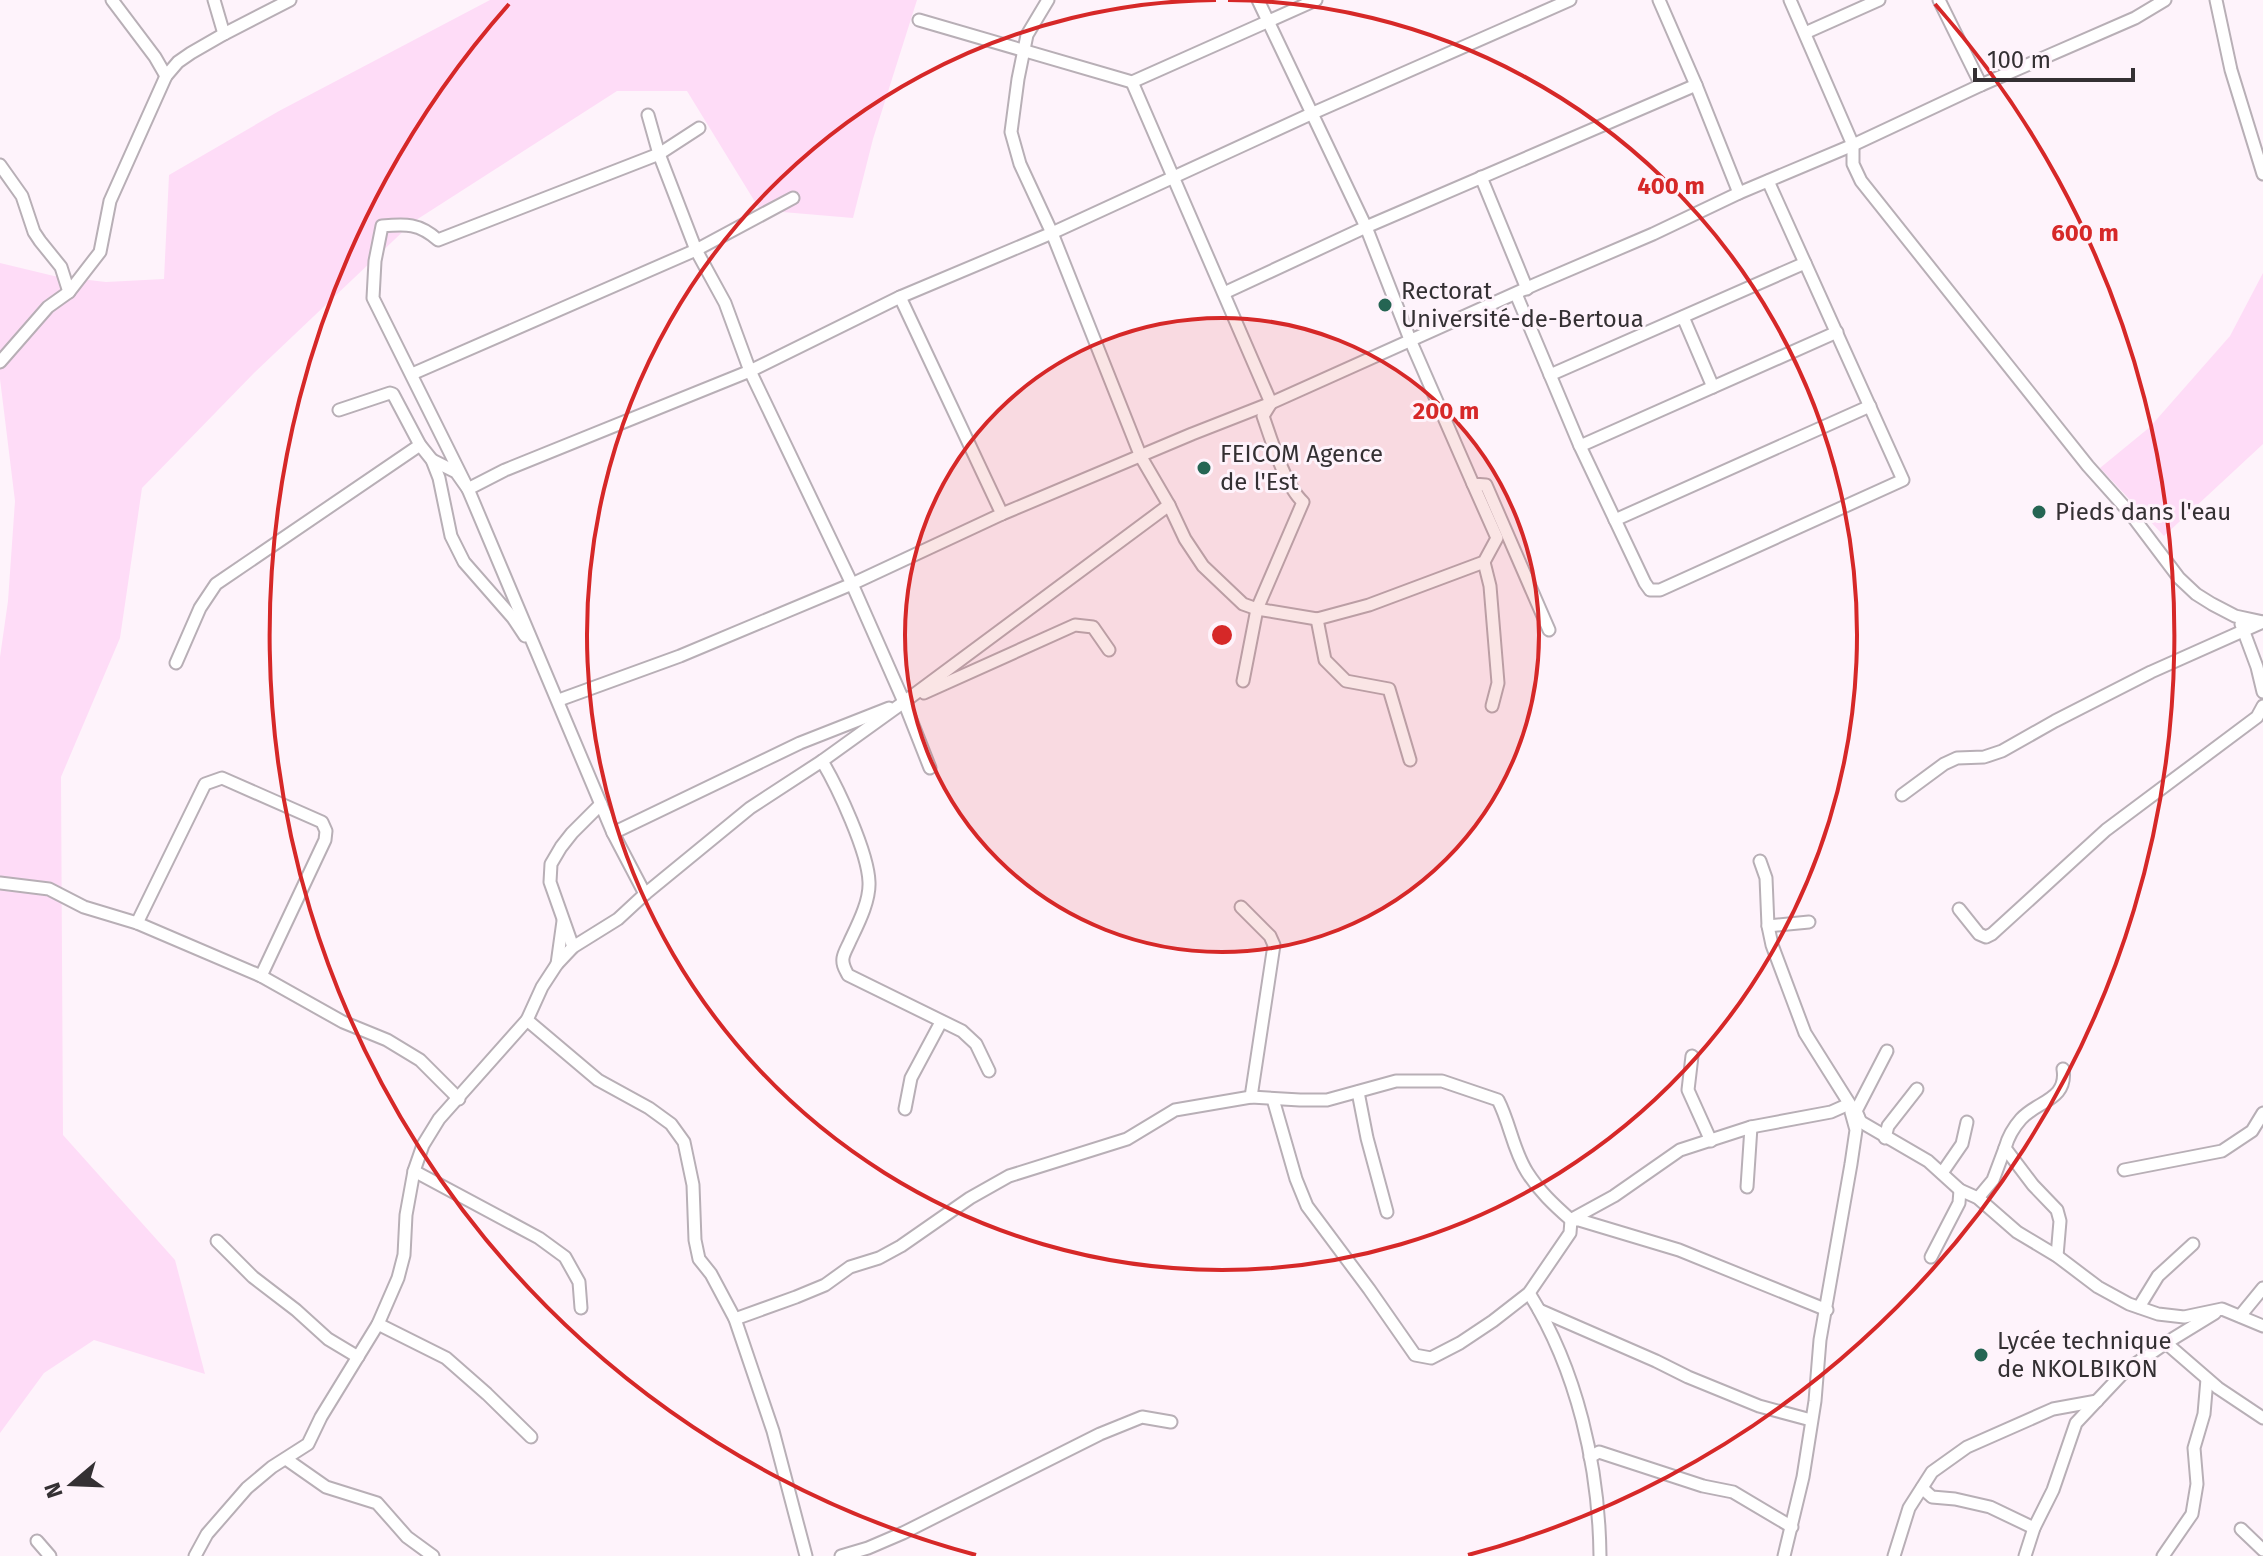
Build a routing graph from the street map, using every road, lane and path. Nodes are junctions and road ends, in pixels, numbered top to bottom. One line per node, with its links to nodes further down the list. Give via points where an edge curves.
1 (112, 0): 19 (street)
2 (214, 0): 17 (street)
3 (290, 0): 17 (street)
4 (1048, 0): 18 (street)
5 (1258, 0): 15 (street)
6 (1316, 0): 15 (street)
7 (1570, 0): 23 (street)
8 (1659, 0): 21 (street)
9 (1790, 0): 16 (street)
10 (1879, 0): 16 (street)
11 (1939, 0): 22 (street)
12 (2216, 0): 29 (street)
13 (2160, 2): 22 (street)
14 (919, 20): 18 (street)
15 (1267, 21): 20 (street); 23 (street)
16 (1805, 33): 26 (street)
17 (224, 34): 19 (street, via 178,62)
18 (1024, 49): 20 (street); 36 (street, via 1011,132)
19 (166, 76): 40 (street, via 110,201 100,252)
20 (1132, 82): 31 (street)
21 (1696, 85): 30 (street); 33 (street)
22 (1981, 85): 26 (street)
23 (1313, 113): 31 (street); 35 (street)
24 (648, 115): 27 (street)
25 (699, 128): 27 (street)
26 (1853, 145): 32 (street); 66 (street, via 1853,164 1861,181 2088,466 2179,578)
27 (659, 154): 37 (street); 48 (street, via 438,240 425,228 382,226 373,298)
28 (0, 165): 40 (street, via 22,196 34,232 61,267)
29 (2263, 174)
30 (1481, 177): 35 (street); 39 (street)
31 (1175, 178): 36 (street); 41 (street)
32 (1768, 181): 33 (street); 38 (street)
33 (1739, 193): 39 (street)
34 (793, 198): 37 (street)
35 (1366, 227): 41 (street); 45 (street)
36 (1052, 233): 42 (street); 56 (street)
37 (696, 250): 47 (street, via 725,303); 48 (street)
38 (1805, 263): 43 (street); 44 (street)
39 (1521, 291): 45 (street); 49 (street)
40 (69, 292): 46 (street, via 48,307)
41 (1224, 293): 51 (street)
42 (900, 297): 47 (street); 61 (street)
43 (1683, 317): 49 (street); 50 (street)
44 (1837, 332): 50 (street); 52 (street)
45 (1411, 342): 51 (street); 58 (street)
46 (0, 362)
47 (750, 371): 59 (street); 64 (street)
48 (412, 374): 59 (street)
49 (1550, 375): 55 (street)
50 (1713, 387): 55 (street)
51 (1271, 403): 56 (street); 65 (street, via 1263,416 1276,454 1303,502)
52 (1870, 406): 62 (street); 62 (street, via 1903,480 1660,590 1650,590 1645,583)
53 (339, 410): 54 (street, via 393,394)
54 (420, 445): 57 (street); 72 (street, via 216,584)
55 (1580, 446): 62 (street)
56 (1141, 457): 60 (street); 61 (street)
57 (432, 460): 59 (street, via 456,472); 75 (street, via 451,536 464,562 525,635)
58 (1473, 484): 63 (street, via 1497,538); 69 (street, via 1486,485)
59 (468, 489): 75 (street)
60 (1169, 505): 65 (street, via 1203,566 1243,604); 76 (street)
61 (1002, 514): 64 (street)
62 (1615, 520)
63 (1484, 562): 67 (street); 77 (street, via 1498,683)
64 (852, 584): 75 (street); 76 (street)
65 (1257, 609): 67 (street); 73 (street)
66 (2235, 616): 68 (street); 70 (street)
67 (1317, 619): 79 (street, via 1325,660 1346,681 1389,689)
68 (2263, 622): 70 (street)
69 (1549, 630)
70 (2244, 630): 74 (street); 82 (street, via 2151,672 2002,751 1944,764)
71 (1109, 650): 76 (street, via 1093,627 1075,625)
72 (176, 663)
73 (1243, 681)
74 (2263, 692)
75 (559, 700): 83 (street)
76 (904, 702): 80 (street); 81 (street); 84 (street, via 800,743)
77 (1492, 706)
78 (2263, 706): 89 (street, via 2257,717 2106,830 1992,934 1979,934)
79 (1410, 760)
80 (822, 761): 87 (street, via 750,808); 98 (street, via 853,827 870,886 843,966 848,975)
81 (930, 768)
82 (1902, 795)
83 (601, 804): 84 (street); 90 (street, via 551,864 550,882)
84 (613, 833): 87 (street)
85 (1760, 861): 93 (street)
86 (0, 883): 92 (street, via 49,889 84,907)
87 (645, 894): 94 (street, via 618,919)
88 (1241, 907): 105 (street, via 1274,945)
89 (1959, 909)
90 (563, 920): 94 (street); 95 (street)
91 (1809, 922): 93 (street)
92 (137, 923): 96 (street); 96 (street, via 205,784 222,778 251,790 322,822 326,831)
93 (1768, 926): 108 (street, via 1805,1033)
94 (573, 947): 95 (street)
95 (557, 964): 97 (street)
96 (261, 976): 106 (street, via 420,1060)
97 (527, 1020): 106 (street); 137 (street, via 598,1080 671,1124 684,1142 699,1259)
98 (941, 1022): 102 (street, via 971,1039); 109 (street, via 911,1078)
99 (1887, 1051): 111 (street, via 1856,1111)
100 (1692, 1056): 115 (street, via 1688,1090)
101 (2063, 1069): 116 (street, via 2060,1091 2022,1118)
102 (989, 1071)
103 (1917, 1089): 114 (street, via 1888,1126)
104 (1358, 1092): 107 (street, via 1327,1100); 123 (street); 124 (street, via 1396,1081 1442,1081 1498,1100 1525,1171)
105 (1251, 1097): 107 (street); 137 (street, via 1175,1110 1127,1139 1009,1176 879,1258)
106 (459, 1099): 118 (street, via 439,1119)
107 (1273, 1099): 130 (street, via 1307,1206 1415,1355 1431,1358 1460,1343)
108 (1849, 1104): 111 (street); 113 (street); 135 (street, via 1856,1130)
109 (905, 1109)
110 (2263, 1113): 117 (street, via 2252,1131 2222,1151)
111 (1861, 1122): 114 (street)
112 (1967, 1122): 119 (street, via 1962,1144)
113 (1751, 1127): 115 (street); 120 (street)
114 (1885, 1138): 119 (street)
115 (1711, 1141): 124 (street, via 1680,1150)
116 (2005, 1148): 122 (street, via 1993,1180); 127 (street, via 2057,1210)
117 (2124, 1170)
118 (414, 1171): 132 (street, via 565,1257 579,1282); 138 (street, via 404,1255)
119 (1942, 1173): 121 (street)
120 (1747, 1187)
121 (1960, 1190): 122 (street); 128 (street, via 1959,1203)
122 (1978, 1198): 127 (street, via 2017,1232)
123 (1387, 1212)
124 (1571, 1220): 130 (street, via 1570,1233); 135 (street, via 1679,1250)
125 (217, 1241): 141 (street, via 328,1339)
126 (2193, 1244): 131 (street, via 2158,1276)
127 (2057, 1256): 131 (street, via 2098,1287)
128 (1931, 1257)
129 (2263, 1288): 136 (street)
130 (1529, 1293): 134 (street)
131 (2139, 1307): 133 (street, via 2184,1317)
132 (581, 1308)
133 (2222, 1309): 136 (street); 140 (street)
134 (1539, 1310): 145 (street, via 1759,1406); 148 (street, via 1559,1351)
135 (1827, 1310): 145 (street)
136 (2240, 1316): 139 (street)
137 (735, 1319): 160 (street, via 773,1431)
138 (378, 1324): 141 (street); 147 (street, via 446,1358)
139 (2263, 1326)
140 (2166, 1343): 142 (street); 143 (street, via 2125,1371)
141 (358, 1357): 149 (street, via 308,1444)
142 (2207, 1379): 144 (street); 165 (street, via 2194,1448 2197,1484 2192,1514)
143 (2098, 1401): 150 (street, via 2053,1409 1967,1447 1932,1472); 152 (street, via 2076,1423)
144 (2263, 1418)
145 (1811, 1420): 151 (street)
146 (1171, 1422): 161 (street, via 1142,1417 1100,1434 903,1533)
147 (531, 1437)
148 (1590, 1457): 151 (street, via 1599,1452 1733,1492); 162 (street)
149 (286, 1459): 158 (street, via 247,1488); 159 (street, via 326,1487 377,1503 407,1537)
150 (1922, 1488): 152 (street, via 1932,1497 1990,1507); 156 (street)
151 (1792, 1527): 163 (street)
152 (2034, 1528): 164 (street)
153 (2241, 1529): 155 (street)
154 (37, 1541): 157 (street)
155 (2263, 1550)
156 (1892, 1555)
157 (50, 1556)
158 (195, 1556)
159 (433, 1556)
160 (806, 1556)
161 (841, 1556)
162 (1600, 1556)
163 (1784, 1556)
164 (2025, 1556)
165 (2163, 1556)

